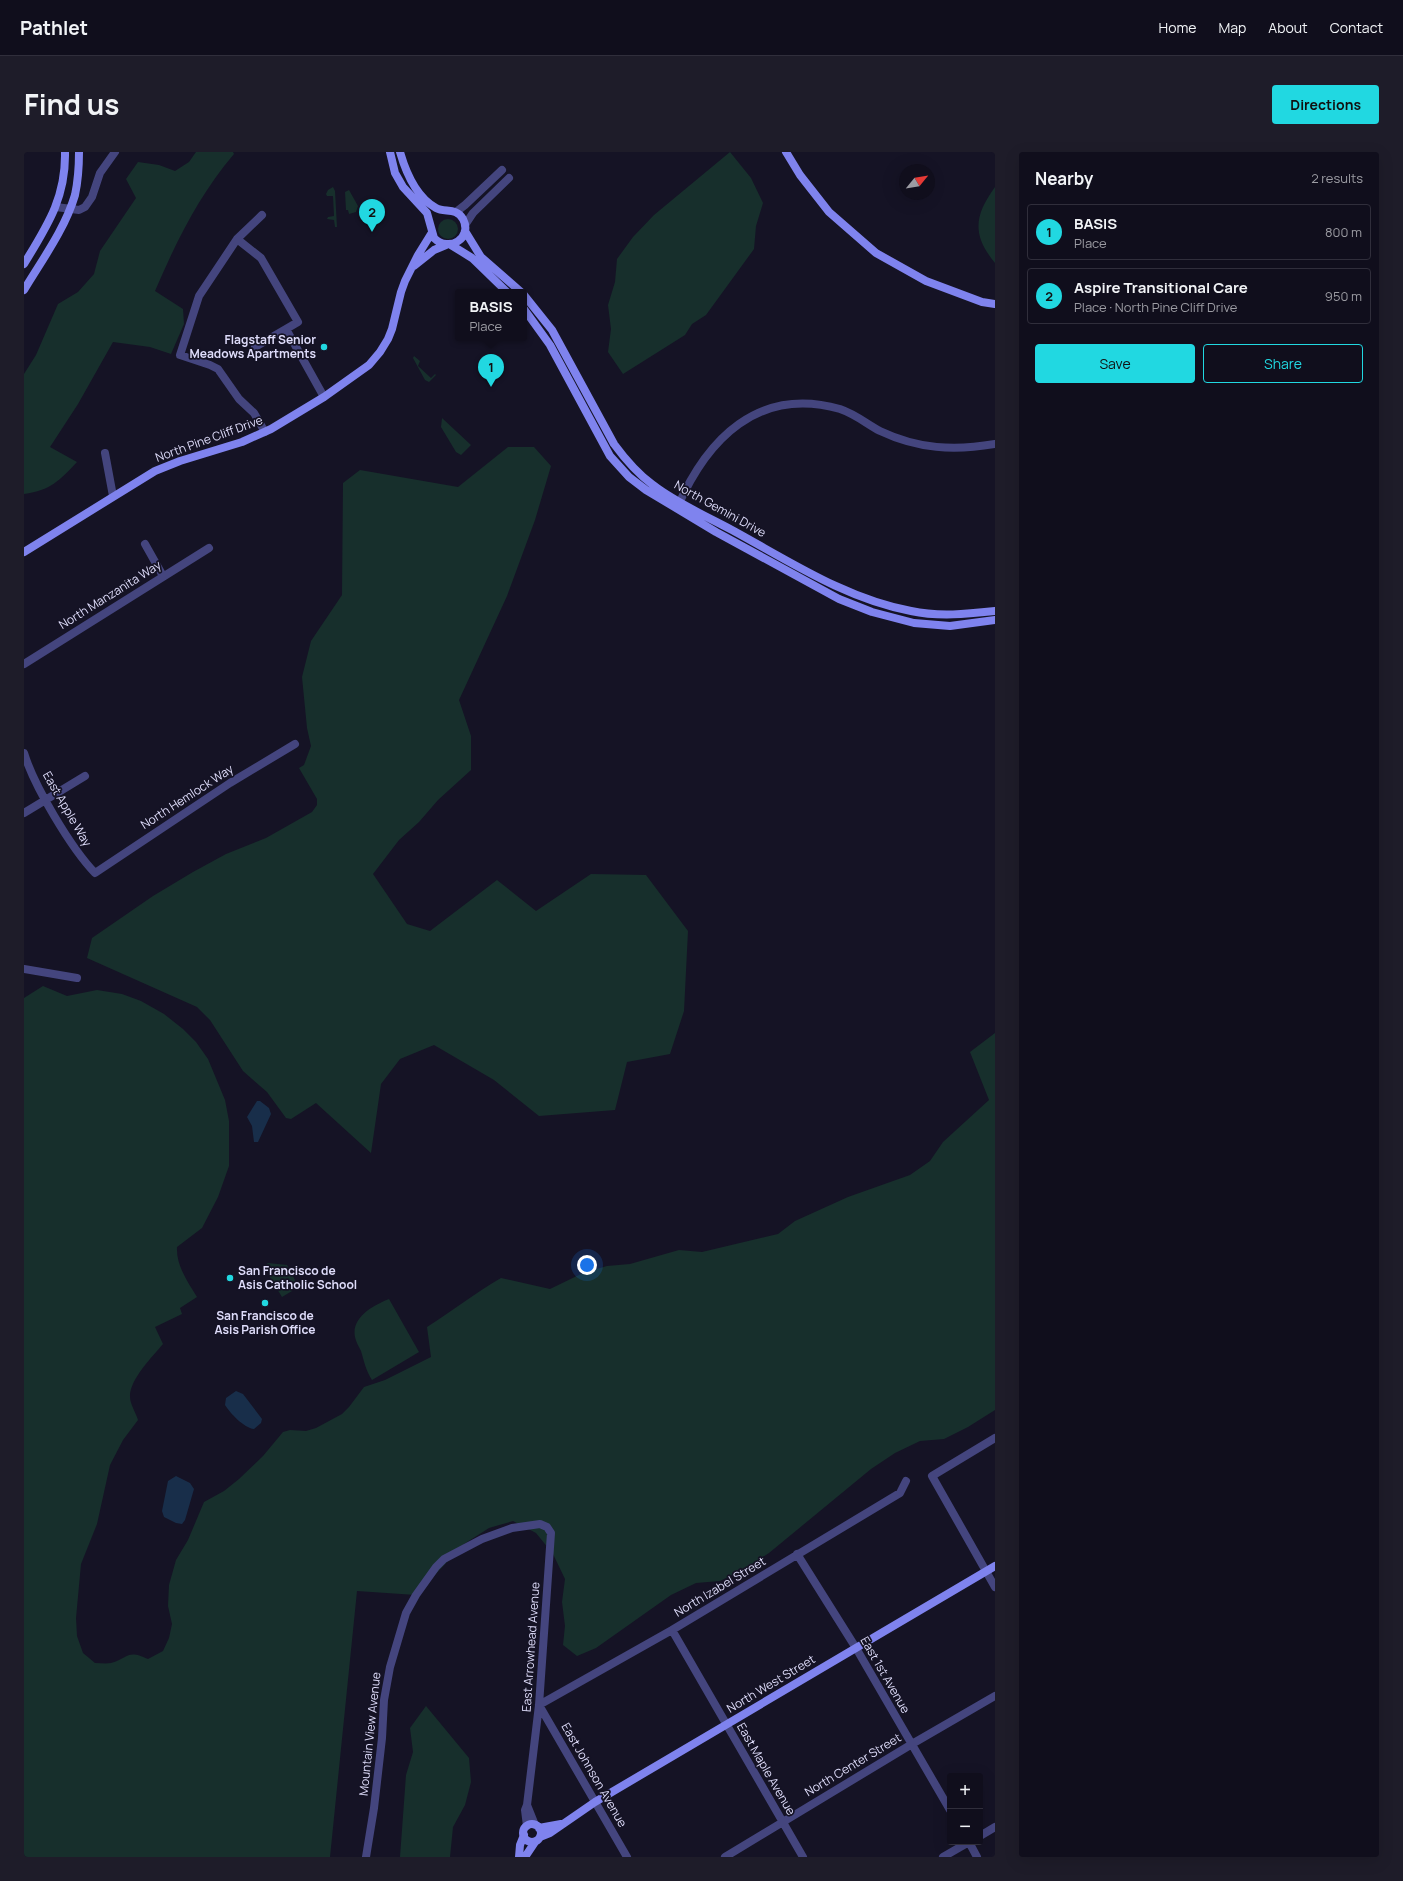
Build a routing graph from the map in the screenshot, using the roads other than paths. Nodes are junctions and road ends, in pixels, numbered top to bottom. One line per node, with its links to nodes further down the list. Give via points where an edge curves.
1 (65, 152): 9 (street, via 65,172)
2 (79, 152): 10 (street, via 75,195)
3 (115, 152): 10 (street, via 100,172 87,204 82,209)
4 (390, 152): 14 (street, via 395,173 403,187 427,213)
5 (400, 152): 11 (street, via 414,187 436,208)
6 (786, 152): 25 (street, via 800,176 829,212 876,254 926,281 982,302)
7 (502, 170): 12 (street)
8 (509, 178): 15 (street, via 473,213)
9 (56, 207): 10 (street); 19 (street)
10 (69, 209): 23 (street)
11 (445, 210): 12 (street); 14 (street, via 436,214)
12 (456, 212): 15 (street, via 460,215)
13 (262, 215): 17 (street)
14 (430, 224): 16 (street)
15 (465, 228): 18 (street, via 460,240); 22 (street, via 474,248 486,263)
16 (431, 234): 18 (street, via 437,242); 20 (street, North Pine Cliff Drive)
17 (237, 239): 27 (street, via 261,258 298,322); 30 (street, via 199,296 180,355 218,369 239,399 254,413)
18 (448, 245): 20 (street, North Pine Cliff Drive, via 434,250); 21 (street, via 472,258)
19 (24, 264)
20 (413, 267): 29 (street, North Pine Cliff Drive, via 401,292 392,329 380,352 369,365)
21 (504, 289)
22 (517, 289)
23 (24, 290)
24 (527, 299): 34 (street, North Gemini Drive, via 552,330 614,444 626,461)
25 (995, 304)
26 (527, 313): 34 (street, North Gemini Drive, via 553,350 610,456 629,477 646,490)
27 (286, 329): 28 (street); 29 (street)
28 (255, 347)
29 (324, 397): 30 (street, North Pine Cliff Drive)
30 (265, 432): 33 (street, North Pine Cliff Drive, via 242,442 171,464)
31 (995, 444): 34 (street, via 968,448 940,448 905,441 841,410 824,406 787,405 755,415 729,430 705,457)
32 (105, 453): 33 (street)
33 (113, 496): 37 (street, North Pine Cliff Drive)
34 (678, 505): 39 (street, North Gemini Drive, via 862,598 910,611 938,614); 40 (street, North Gemini Drive, via 839,599 872,612 914,623 950,626)
35 (145, 544): 38 (street)
36 (209, 548): 38 (street, North Manzanita Way)
37 (24, 552)
38 (163, 576): 41 (street, North Manzanita Way)
39 (995, 611)
40 (995, 620)
41 (24, 664)
42 (295, 744): 47 (street, North Hemlock Way, via 230,783)
43 (24, 753): 45 (street, East Apple Way)
44 (85, 776): 45 (street)
45 (46, 799): 46 (street); 47 (street, East Apple Way, via 85,863)
46 (24, 813)
47 (95, 873)
48 (24, 969): 49 (street)
49 (77, 978)
50 (995, 1438): 55 (street, via 932,1476)
51 (906, 1481): 53 (street, North Izabel Street, via 900,1493)
52 (512, 1528): 60 (street, East Arrowhead Avenue, via 540,1524 547,1527 551,1533); 76 (street, Mountain View Avenue, via 482,1539 444,1559 416,1595 406,1613 390,1666)
53 (797, 1554): 57 (street, North Izabel Street); 58 (street, East 1st Avenue)
54 (995, 1566): 55 (street, North West Street)
55 (986, 1572): 56 (street); 58 (street, North West Street)
56 (995, 1587)
57 (672, 1630): 60 (street, North Izabel Street); 61 (street, East Maple Avenue)
58 (856, 1648): 61 (street, North West Street); 62 (street, East 1st Avenue)
59 (995, 1696): 62 (street, North Center Street)
60 (539, 1704): 63 (street, East Johnson Avenue); 64 (street, East Arrowhead Avenue)
61 (727, 1724): 63 (street, North West Street); 66 (street, East Maple Avenue)
62 (912, 1744): 65 (street, East 1st Avenue); 66 (street, North Center Street)
63 (595, 1802): 67 (street, North West Street); 79 (street, East Johnson Avenue)
64 (527, 1805): 68 (street, East Arrowhead Avenue); 69 (street)
65 (949, 1809)
66 (782, 1822): 80 (street, North Center Street); 81 (street, East Maple Avenue)
67 (561, 1824): 69 (street, North West Street); 73 (street, North West Street, via 550,1834)
68 (527, 1826): 69 (street); 72 (street)
69 (537, 1826): 73 (street, via 541,1831)
70 (995, 1827): 71 (street)
71 (983, 1834)
72 (524, 1835): 73 (street, via 528,1841); 77 (street)
73 (537, 1839): 78 (street)
74 (964, 1845): 82 (street)
75 (971, 1845): 83 (street)
76 (366, 1857)
77 (519, 1857)
78 (525, 1857)
79 (627, 1857)
80 (725, 1857)
81 (803, 1857)
82 (943, 1857)
83 (977, 1857)

